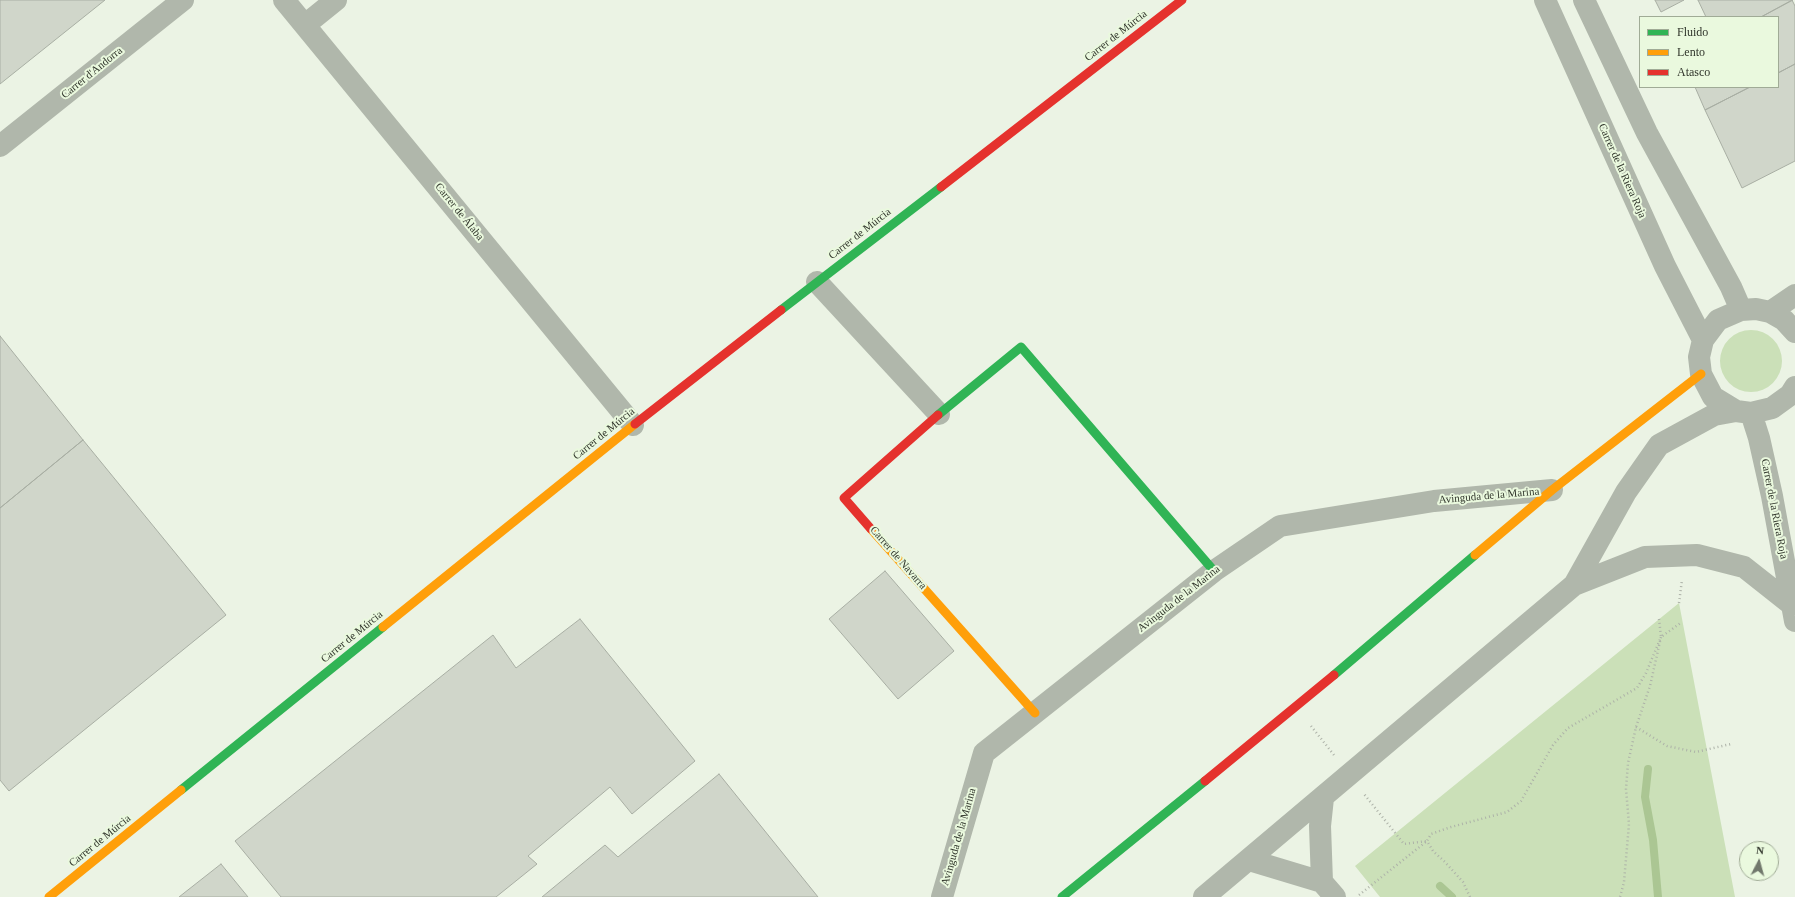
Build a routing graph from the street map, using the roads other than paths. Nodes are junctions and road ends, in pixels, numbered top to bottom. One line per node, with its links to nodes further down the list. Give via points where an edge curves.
1 (183, 0): 8 (street, Carrer d'Andorra)
2 (284, 0): 7 (street, Carrer de Álaba)
3 (336, 0): 7 (street)
4 (1182, 0): 9 (street, Carrer de Múrcia)
5 (1545, 0): 14 (street, Carrer de la Riera Roja, via 1665,266)
6 (1584, 0): 11 (street, via 1647,133)
7 (305, 25): 19 (street, Carrer de Álaba)
8 (0, 146)
9 (817, 282): 18 (street); 19 (street, Carrer de Múrcia)
10 (1795, 295): 12 (street)
11 (1741, 310): 12 (street, via 1756,309); 14 (street, via 1718,320)
12 (1770, 312): 13 (street, via 1784,320)
13 (1795, 332)
14 (1703, 340): 15 (street, via 1699,357)
15 (1701, 374): 17 (street, via 1713,397); 20 (street, Avinguda de la Marina)
16 (1795, 387): 17 (street, via 1790,395 1772,408)
17 (1744, 412): 22 (street, via 1714,415 1659,445 1626,492); 23 (street, Carrer de la Riera Roja, via 1759,438)
18 (939, 414): 21 (street, Carrer de Navarra, via 1021,347); 24 (street, Carrer de Navarra, via 844,498)
19 (633, 425): 28 (street, Carrer de Múrcia)
20 (1552, 490): 21 (street, Avinguda de la Marina, via 1434,501 1280,526); 30 (street, Avinguda de la Marina, via 1296,707)
21 (1214, 571): 24 (street, Avinguda de la Marina)
22 (1574, 585): 23 (street, Carrer de la Riera Roja, via 1645,557 1697,555 1744,567); 25 (street)
23 (1794, 613)
24 (1035, 713): 29 (street, Avinguda de la Marina, via 984,753)
25 (1323, 798): 26 (street); 27 (street, via 1320,826)
26 (1249, 860): 27 (street); 31 (street)
27 (1328, 890)
28 (49, 897)
29 (942, 897)
30 (1062, 897)
31 (1204, 897)

